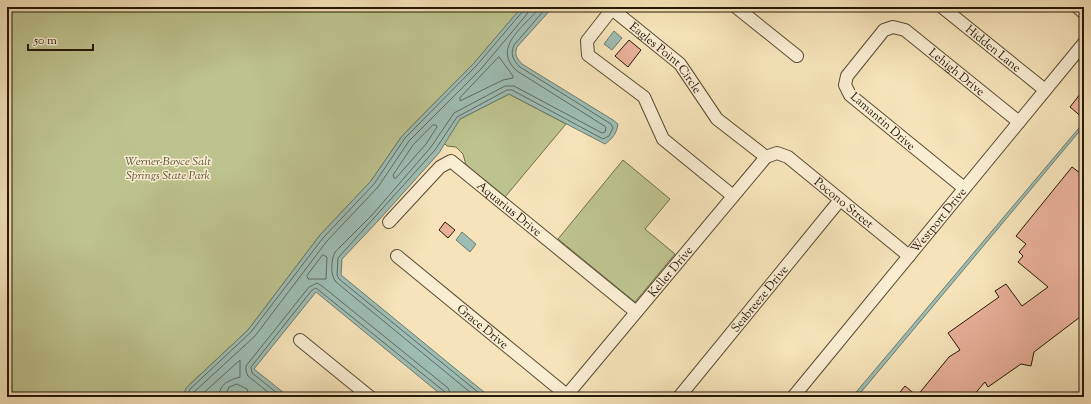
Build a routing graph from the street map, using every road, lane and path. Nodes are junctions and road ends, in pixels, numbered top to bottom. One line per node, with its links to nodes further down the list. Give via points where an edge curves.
1 (736, 7): 7 (street)
2 (942, 7): 8 (street, Hidden Lane)
3 (1077, 7): 4 (street)
4 (1084, 13)
5 (893, 27): 9 (street, Lehigh Drive, via 905,30); 11 (street, Lamantin Drive, via 884,30 848,76 845,85 850,95)
6 (1084, 43): 8 (street, Westport Drive)
7 (797, 56)
8 (1045, 90): 9 (street, Westport Drive)
9 (1019, 122): 11 (street, Westport Drive)
10 (772, 155): 12 (street, Keller Drive); 12 (street, Eagles Point Circle, via 716,119 680,64 612,9 587,41 588,55 644,96 663,139); 13 (street, Pocono Street, via 788,157)
11 (964, 188): 16 (street, Westport Drive)
12 (733, 196): 17 (street, Keller Drive)
13 (840, 200): 16 (street, Pocono Street); 21 (street, Seabreeze Drive)
14 (388, 222): 17 (street, Aquarius Drive, via 440,167 451,161)
15 (397, 256): 19 (street, Grace Drive)
16 (909, 256): 22 (street, Westport Drive)
17 (636, 312): 19 (street, Keller Drive)
18 (300, 340): 20 (street)
19 (568, 396)
20 (370, 397)
21 (679, 397)
22 (793, 397)

